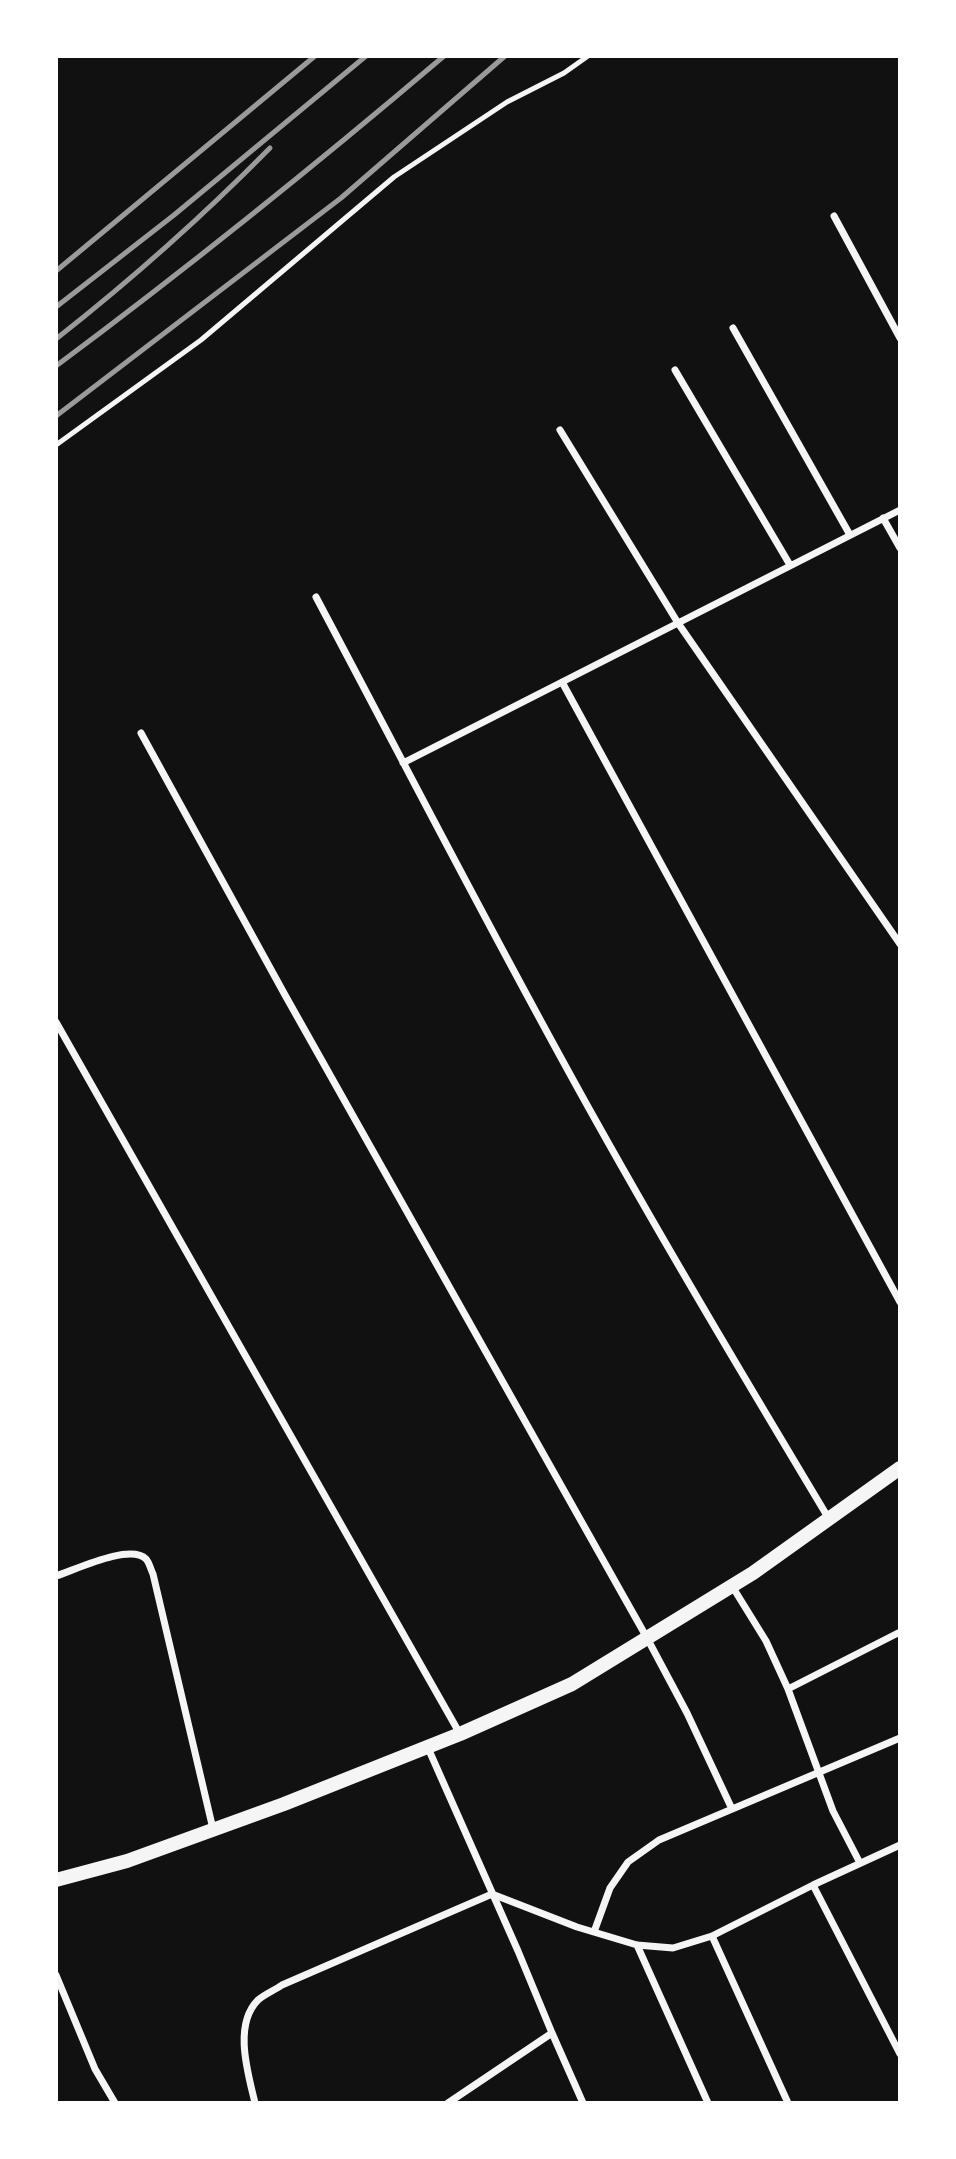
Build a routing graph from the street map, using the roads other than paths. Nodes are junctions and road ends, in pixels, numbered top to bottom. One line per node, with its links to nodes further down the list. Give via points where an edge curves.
1 (588, 56): 7 (lane, via 507,102 394,177 201,340)
2 (834, 216): 4 (street)
3 (733, 328): 10 (street)
4 (900, 338)
5 (675, 370): 12 (street)
6 (560, 430): 14 (street)
7 (56, 445)
8 (900, 510): 9 (street)
9 (883, 518): 10 (street); 11 (street)
10 (850, 535): 12 (street)
11 (900, 548)
12 (790, 565): 14 (street)
13 (316, 597): 17 (street)
14 (678, 623): 15 (street); 18 (street)
15 (562, 682): 17 (street); 20 (street)
16 (141, 733): 26 (street)
17 (404, 763): 22 (street, via 602,1131)
18 (900, 944)
19 (56, 1022): 28 (street)
20 (900, 1302)
21 (900, 1468): 22 (main road)
22 (829, 1519): 24 (main road)
23 (56, 1576): 33 (street, via 116,1555 134,1553 146,1559)
24 (732, 1586): 26 (main road); 27 (street, via 766,1641)
25 (900, 1633): 27 (street)
26 (648, 1638): 28 (main road, via 572,1684); 32 (street)
27 (788, 1689): 31 (street)
28 (460, 1734): 30 (main road)
29 (900, 1738): 31 (street)
30 (427, 1747): 33 (main road); 38 (street)
31 (819, 1772): 32 (street); 35 (street)
32 (732, 1809): 39 (street, via 659,1840 628,1862 610,1888)
33 (213, 1829): 36 (main road, via 127,1861)
34 (900, 1845): 35 (street)
35 (860, 1863): 37 (street)
36 (56, 1880)
37 (813, 1885): 40 (street); 44 (street)
38 (492, 1894): 39 (street); 43 (street); 46 (street, via 282,1985 257,2001 245,2024 243,2046)
39 (594, 1932): 41 (street)
40 (712, 1936): 41 (street, via 673,1948); 50 (street)
41 (636, 1945): 49 (street)
42 (56, 1975): 45 (street, via 94,2069)
43 (552, 2033): 47 (street); 48 (street)
44 (900, 2054)
45 (115, 2103)
46 (255, 2103)
47 (447, 2103)
48 (583, 2103)
49 (708, 2103)
50 (788, 2103)

